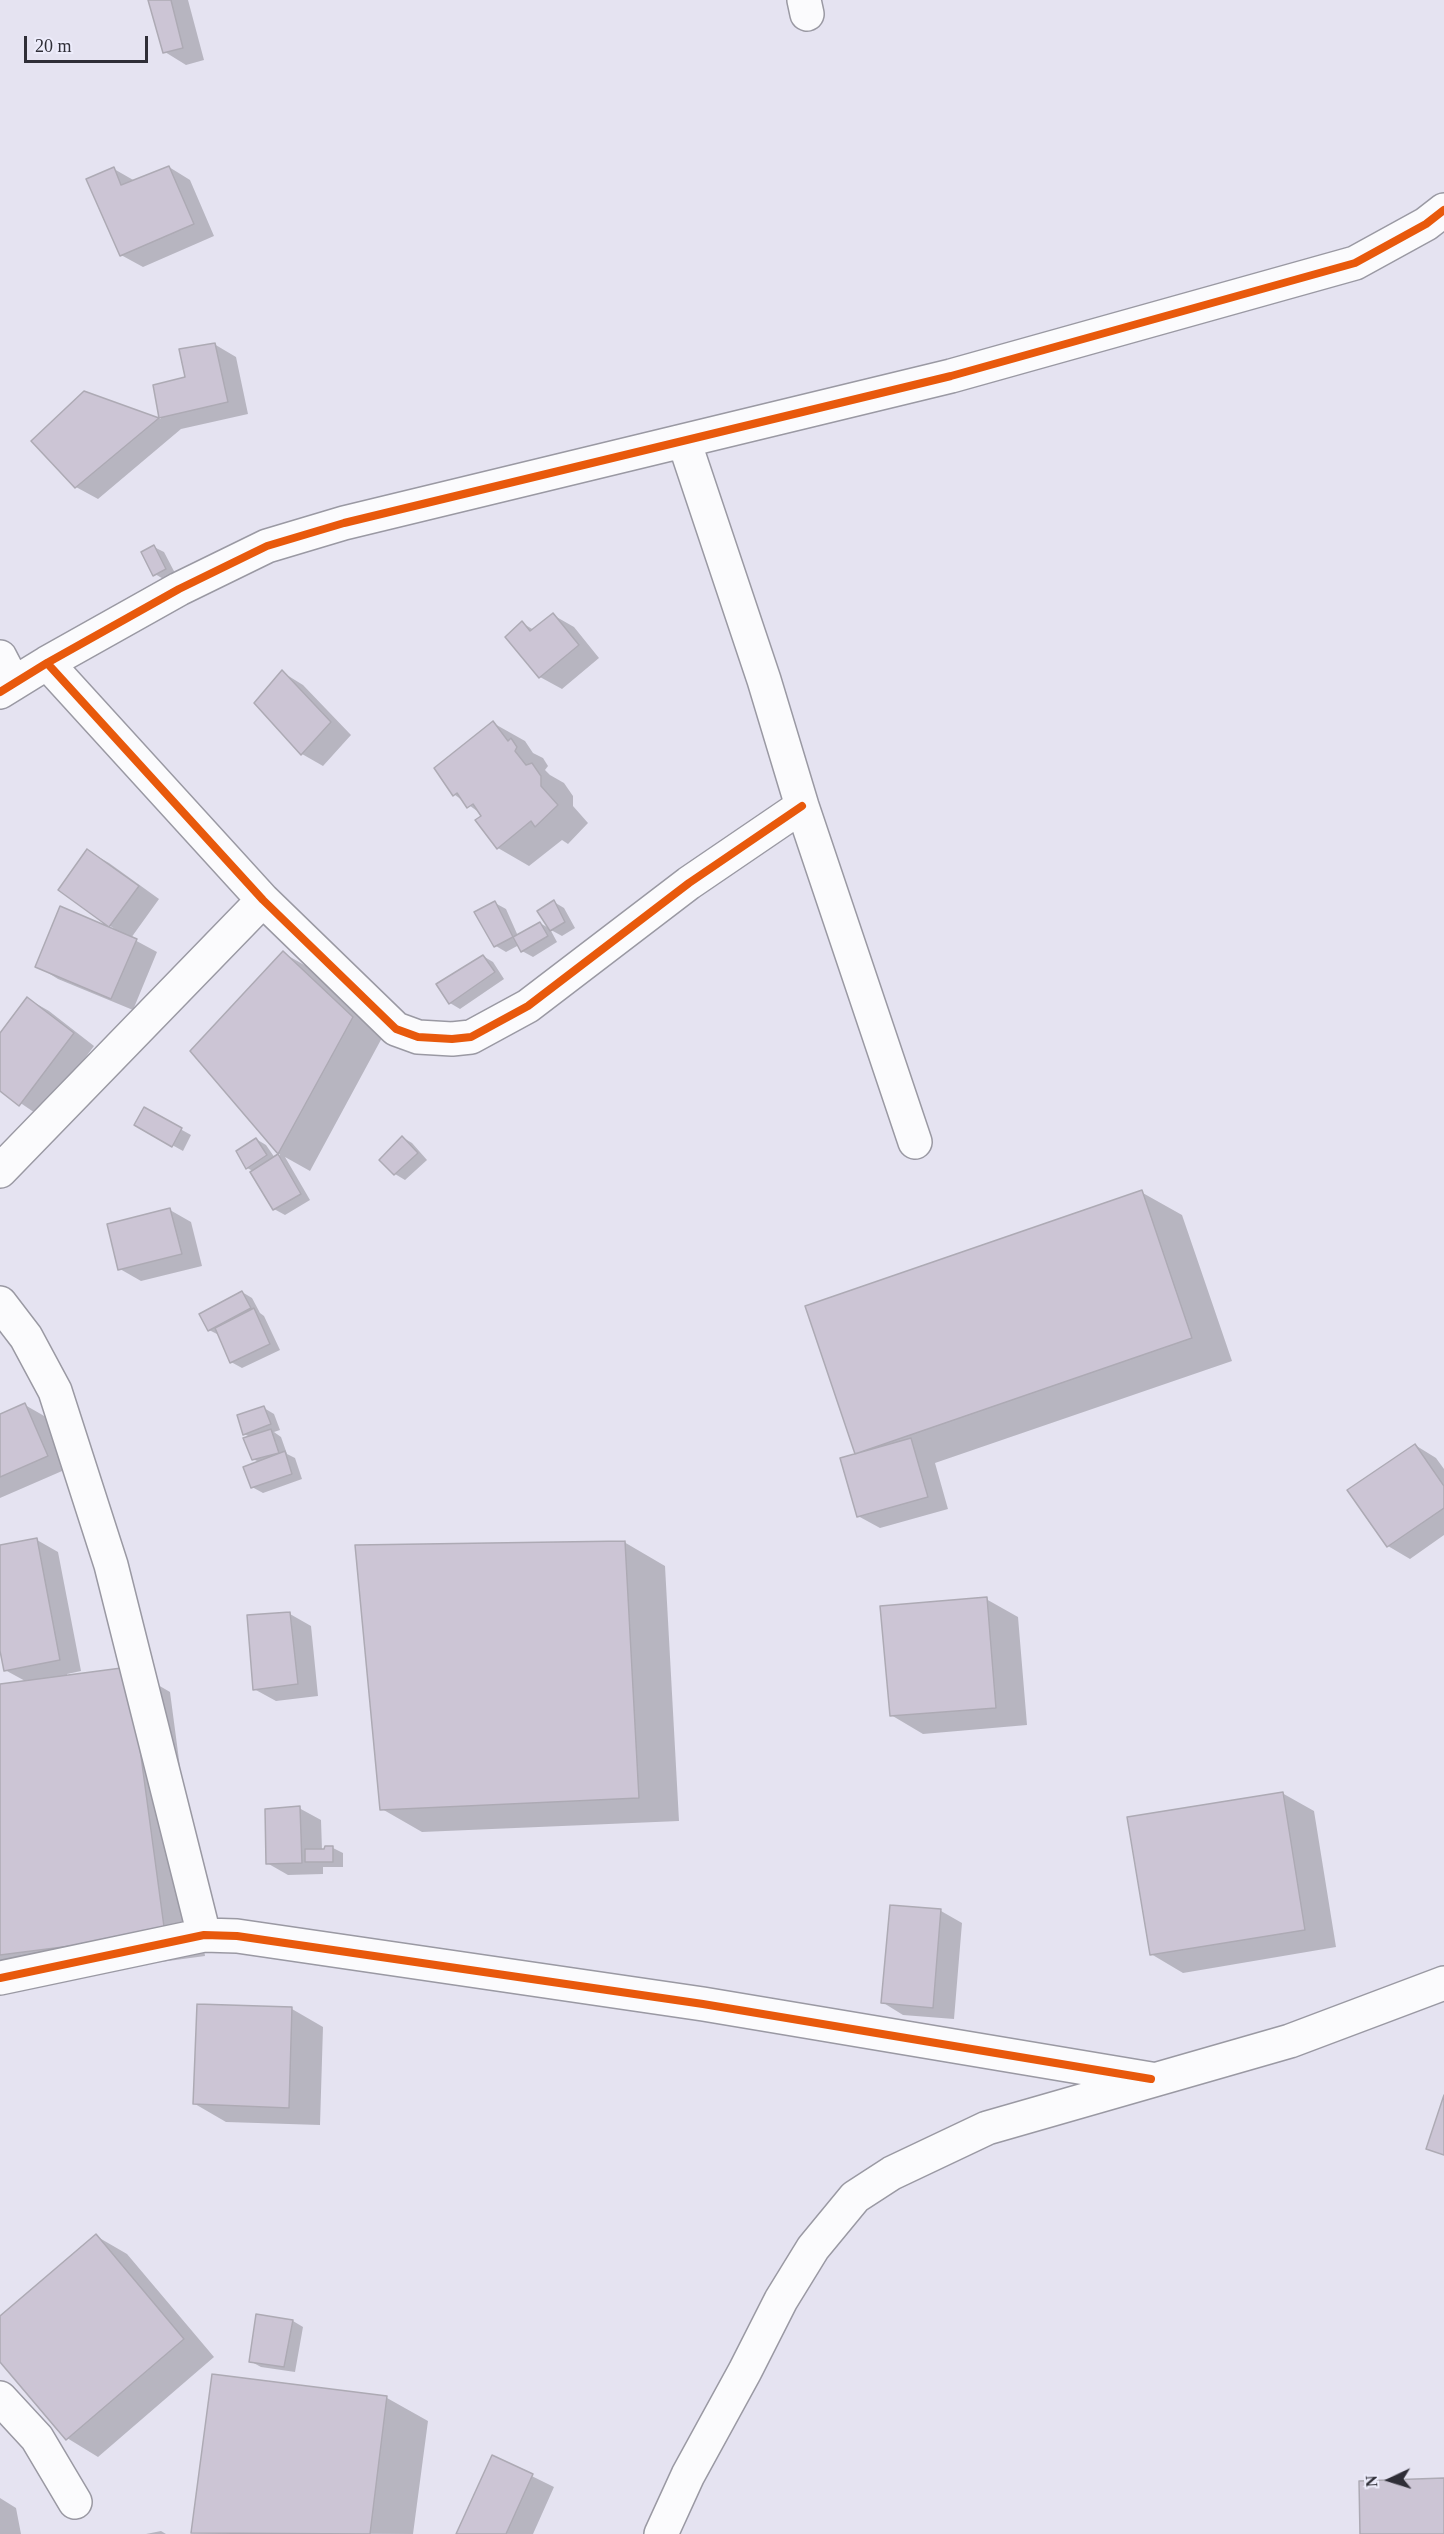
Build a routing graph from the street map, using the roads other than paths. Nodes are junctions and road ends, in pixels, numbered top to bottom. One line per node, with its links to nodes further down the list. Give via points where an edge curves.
1 (1444, 210): 2 (street, via 1355,263 951,376)
2 (684, 441): 3 (street, via 344,523 267,546 179,589); 5 (street)
3 (47, 663): 4 (street); 6 (street)
4 (4, 677)
5 (802, 806): 6 (street, via 689,883 528,1006 471,1037 418,1037 396,1029); 7 (street)
6 (263, 900): 8 (street)
7 (915, 1142)
8 (0, 1171)
9 (0, 1303): 10 (street, via 26,1337 55,1391 111,1565)
10 (204, 1935): 11 (street); 13 (street, via 237,1936 703,2004)
11 (0, 1978)
12 (1444, 1983): 13 (street, via 1290,2042)
13 (1151, 2079): 16 (street, via 987,2128 892,2173 855,2197 813,2248 781,2300)
14 (0, 2398): 15 (street, via 37,2438)
15 (75, 2502)
16 (661, 2534)

